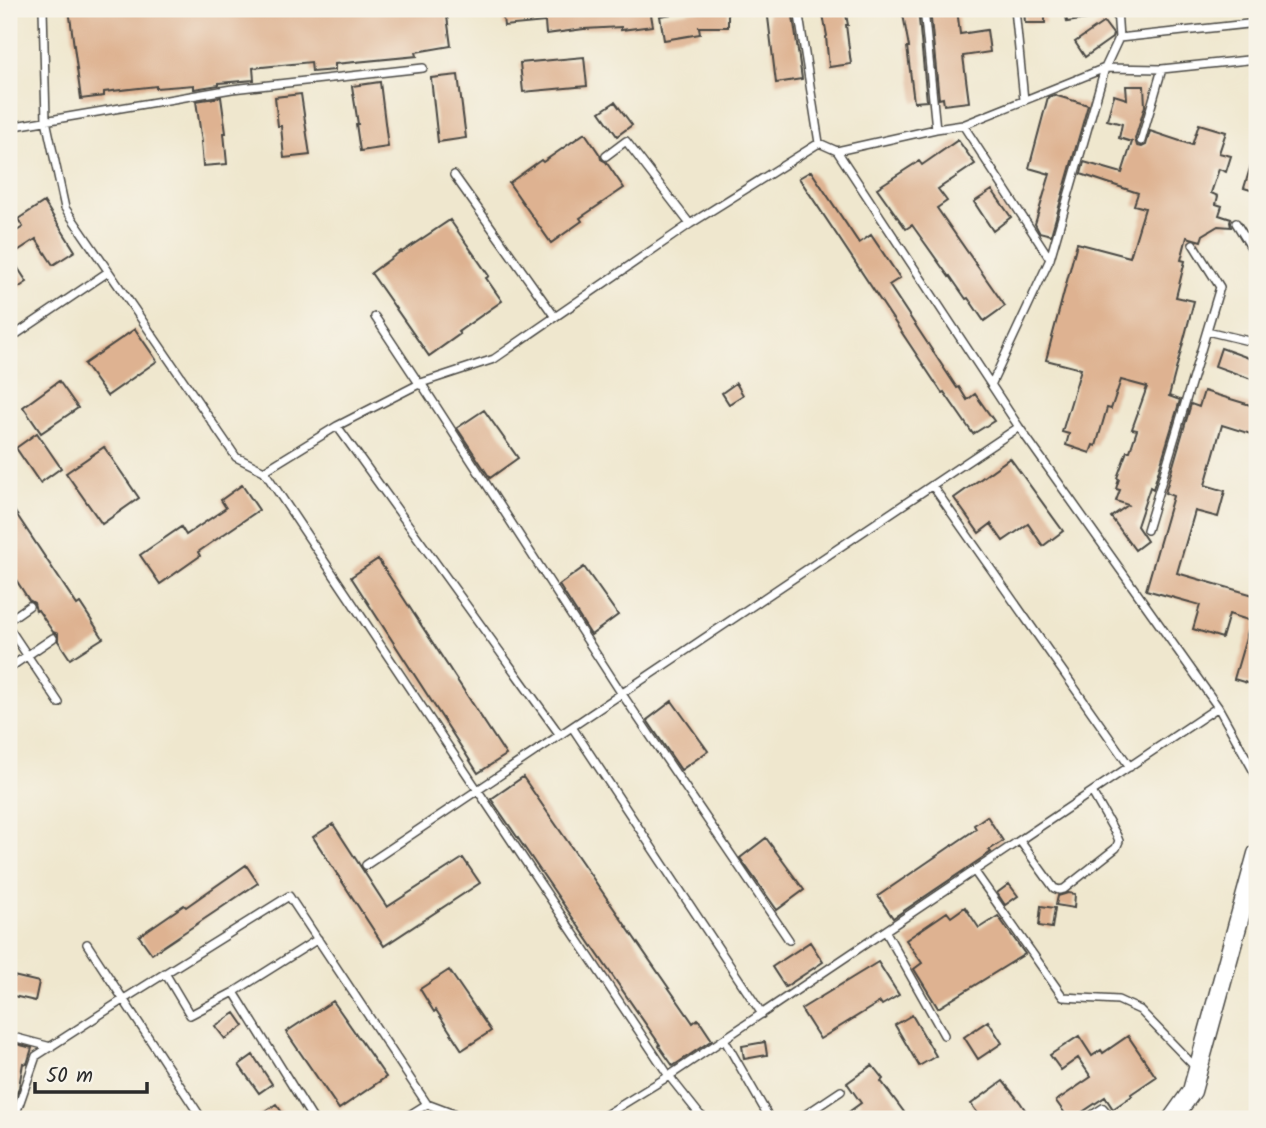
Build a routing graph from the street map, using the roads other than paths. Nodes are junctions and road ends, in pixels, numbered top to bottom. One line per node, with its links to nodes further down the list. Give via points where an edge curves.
1 (43, 9): 13 (lane)
2 (798, 9): 18 (lane)
3 (924, 9): 16 (lane)
4 (1015, 9): 12 (lane)
5 (1117, 9): 7 (lane)
6 (1257, 23): 7 (lane)
7 (1119, 38): 10 (lane)
8 (1257, 59): 11 (lane)
9 (423, 68): 13 (lane, via 232,89)
10 (1105, 68): 11 (lane); 12 (lane); 26 (lane)
11 (1162, 69): 17 (lane)
12 (1024, 100): 14 (lane)
13 (46, 120): 15 (lane); 27 (lane, via 65,208)
14 (963, 125): 16 (lane); 26 (lane)
15 (9, 127)
16 (936, 130): 19 (lane)
17 (1141, 141)
18 (819, 143): 19 (lane); 23 (lane)
19 (837, 151): 33 (lane)
20 (606, 156): 23 (lane, via 626,141)
21 (454, 175): 29 (lane)
22 (1236, 223): 25 (lane)
23 (690, 224): 29 (lane)
24 (1193, 244): 30 (lane, via 1220,288)
25 (1257, 257)
26 (1050, 259): 33 (lane)
27 (108, 272): 31 (lane); 37 (lane, via 236,457)
28 (375, 317): 34 (lane)
29 (555, 317): 34 (lane, via 494,359)
30 (1207, 331): 32 (lane); 39 (lane)
31 (9, 339)
32 (1257, 343)
33 (992, 383): 36 (lane)
34 (420, 384): 35 (lane); 46 (lane)
35 (337, 426): 37 (lane); 50 (lane)
36 (1019, 426): 38 (lane); 48 (lane)
37 (264, 471): 53 (lane)
38 (932, 485): 46 (lane); 51 (lane)
39 (1147, 530)
40 (29, 606): 41 (lane)
41 (9, 620)
42 (9, 628): 44 (lane)
43 (53, 638): 44 (lane)
44 (27, 656): 45 (lane); 47 (lane)
45 (9, 668)
46 (622, 694): 49 (lane); 61 (lane)
47 (59, 704)
48 (1218, 708): 51 (lane); 52 (lane)
49 (572, 727): 50 (lane); 66 (lane)
50 (560, 735): 53 (lane)
51 (1130, 767): 54 (lane)
52 (1257, 776)
53 (478, 791): 57 (lane); 72 (lane)
54 (1092, 792): 55 (lane); 55 (lane, via 1118,836 1118,845 1064,889 1054,888)
55 (1020, 841): 58 (lane)
56 (1257, 854): 71 (street)
57 (366, 865)
58 (975, 872): 59 (lane); 71 (lane, via 1063,997 1118,1000 1140,1010)
59 (886, 932): 66 (lane); 67 (lane)
60 (318, 939): 63 (lane, via 289,896); 64 (lane); 74 (lane)
61 (789, 940)
62 (87, 944): 65 (lane)
63 (165, 973): 64 (lane, via 190,1015); 65 (lane)
64 (234, 992): 77 (lane)
65 (124, 999): 70 (lane); 76 (lane)
66 (762, 1014): 69 (lane)
67 (944, 1035)
68 (9, 1036): 70 (lane)
69 (724, 1039): 72 (lane); 82 (lane)
70 (51, 1047): 75 (lane, via 36,1056)
71 (1198, 1070): 86 (street, via 1192,1091)
72 (669, 1076): 80 (lane); 81 (lane)
73 (841, 1091): 83 (lane)
74 (428, 1104): 78 (lane); 79 (lane)
75 (14, 1119)
76 (202, 1119)
77 (313, 1119)
78 (403, 1119)
79 (467, 1119)
80 (599, 1119)
81 (706, 1119)
82 (770, 1119)
83 (799, 1119)
84 (1086, 1119): 85 (lane, via 1102,1108)
85 (1112, 1119)
86 (1172, 1119)

